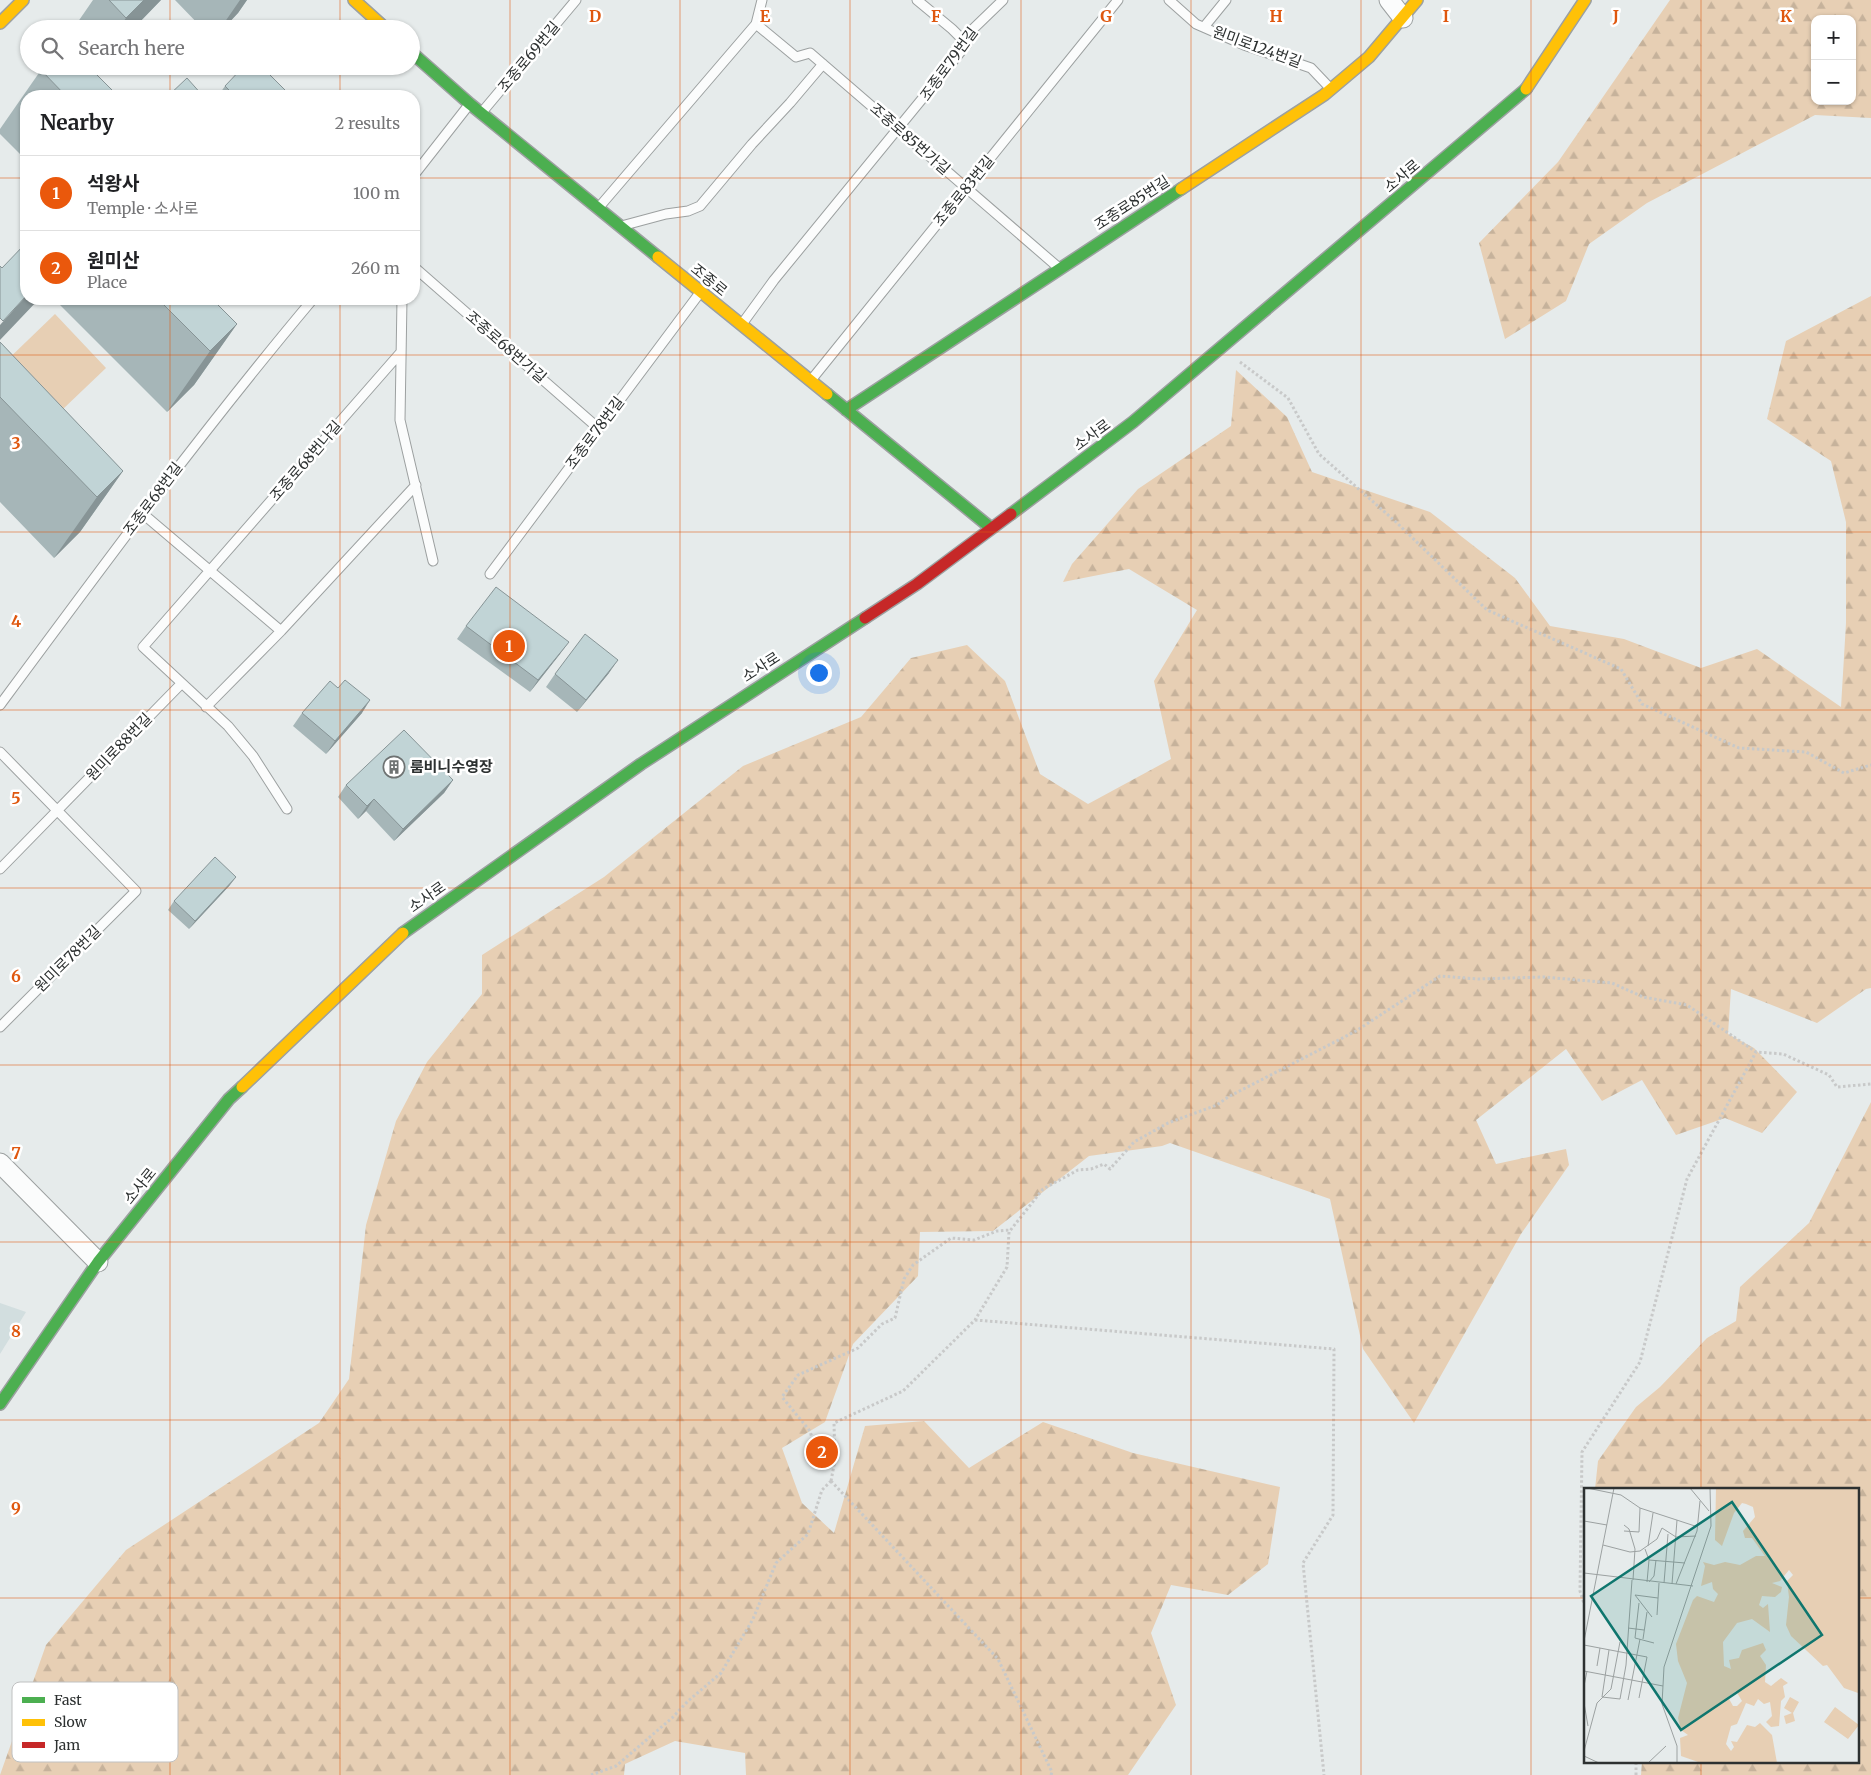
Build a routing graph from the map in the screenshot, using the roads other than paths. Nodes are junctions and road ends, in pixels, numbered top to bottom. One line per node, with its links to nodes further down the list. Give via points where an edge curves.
1 (23, 0): 15 (street)
2 (354, 0): 14 (street)
3 (576, 0): 23 (lane, 조종로69번길)
4 (762, 0): 16 (lane)
5 (917, 0): 18 (lane)
6 (1118, 0): 26 (lane, 조종로83번길)
7 (1169, 0): 17 (lane, 원미로124번길)
8 (1226, 0): 17 (lane, 원미로124번길)
9 (1388, 0): 13 (street)
10 (1417, 0): 13 (street, 조종로85번길)
11 (1585, 0): 41 (street, 소사로, via 1523,94 1133,422)
12 (1002, 1): 18 (lane, 조종로79번길, via 973,29)
13 (1403, 18): 21 (street, 조종로85번길, via 1370,57)
14 (376, 20)
15 (0, 23)
16 (756, 24): 20 (lane, 조종로85번가길, via 796,57 810,53); 27 (lane)
17 (1204, 28): 21 (lane, 원미로124번길, via 1311,68)
18 (967, 44): 24 (lane, 조종로79번길)
19 (420, 60): 22 (street, 조종로)
20 (823, 64): 24 (lane, 조종로85번가길); 28 (lane, via 700,206 688,212)
21 (1331, 88): 29 (street, 조종로85번길)
22 (470, 104): 23 (street, 조종로); 25 (lane)
23 (481, 113): 27 (street, 조종로)
24 (898, 130): 26 (lane, 조종로85번가길); 34 (lane, 조종로79번길, via 838,200)
25 (420, 167)
26 (966, 188): 29 (lane, 조종로85번가길); 36 (lane, 조종로83번길)
27 (598, 208): 28 (street, 조종로)
28 (620, 226): 31 (street, 조종로)
29 (1060, 269): 37 (street, 조종로85번길)
30 (420, 272): 38 (lane, 조종로68번가길)
31 (700, 292): 34 (street, 조종로); 38 (lane, 조종로78번길)
32 (308, 305): 40 (lane, 조종로68번길, via 240,386)
33 (402, 305): 35 (lane)
34 (741, 325): 36 (street, 조종로)
35 (401, 352): 39 (lane, via 400,420); 43 (lane, 조종로68번나길)
36 (810, 381): 37 (street, 조종로)
37 (846, 410): 41 (street, 조종로)
38 (598, 428): 44 (lane, 조종로78번길)
39 (416, 485): 42 (lane); 45 (lane)
40 (142, 513): 43 (lane); 47 (lane, 조종로68번길)
41 (991, 528): 55 (street, 소사로, via 916,584 641,764 398,936 229,1099)
42 (433, 561)
43 (210, 570): 45 (lane); 46 (lane, 조종로68번나길, via 143,647)
44 (490, 574)
45 (280, 631): 48 (lane)
46 (181, 684): 48 (lane, 조종로68번나길); 51 (lane, 원미로88번길)
47 (0, 705)
48 (206, 707): 50 (lane, 조종로68번나길, via 228,726 253,756)
49 (0, 752): 51 (lane)
50 (287, 809)
51 (57, 811): 52 (lane); 53 (lane, 원미로78번길, via 136,892)
52 (0, 870)
53 (0, 1027)
54 (0, 1163): 55 (street)
55 (98, 1262): 56 (street, 소사로)
56 (0, 1404)

